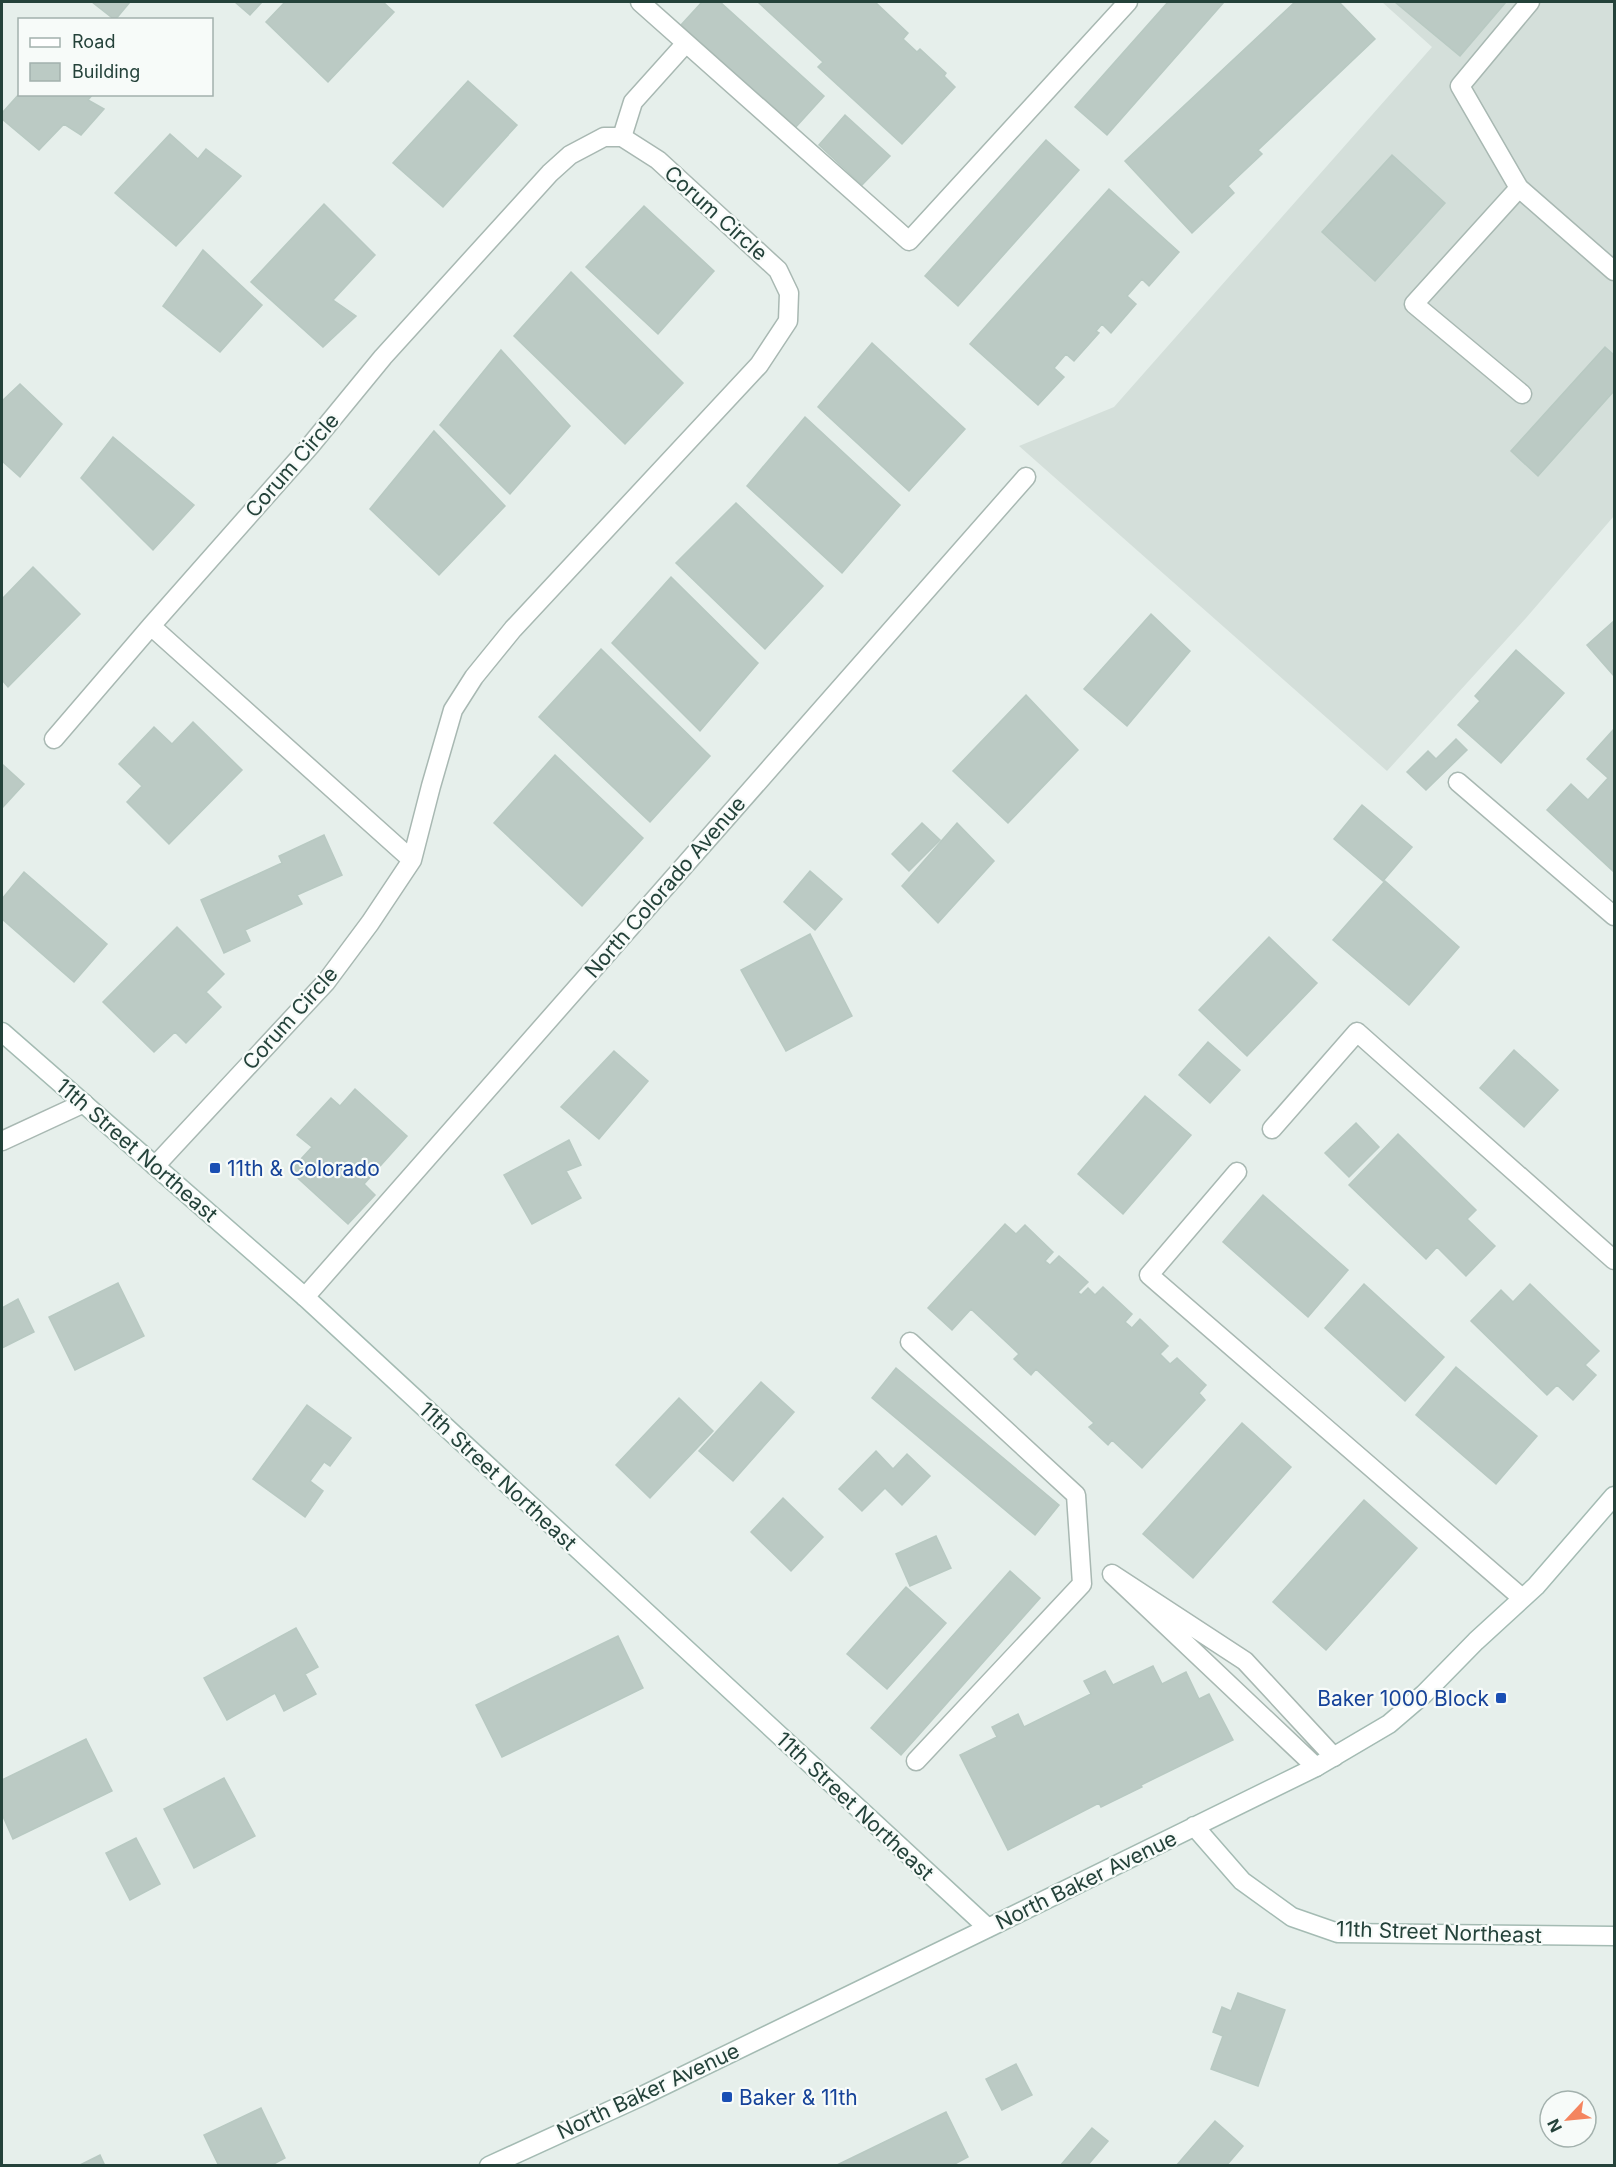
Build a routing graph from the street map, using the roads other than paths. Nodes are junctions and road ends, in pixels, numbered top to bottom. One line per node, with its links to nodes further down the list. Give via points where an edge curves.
1 (640, 2): 4 (street)
2 (1128, 2): 4 (street, via 909,241)
3 (1530, 2): 6 (street, via 1460,86)
4 (686, 43): 5 (street, via 633,102)
5 (622, 137): 10 (street, Corum Circle, via 604,137 570,155 550,173 383,357); 13 (street, Corum Circle, via 658,160 778,270 789,293 788,321 759,364 513,629 474,677 453,710)
6 (1519, 188): 7 (street); 8 (street, via 1414,304)
7 (1614, 271)
8 (1522, 394)
9 (1026, 477): 22 (street, North Colorado Avenue)
10 (151, 626): 11 (street, Corum Circle); 13 (street)
11 (54, 739)
12 (1458, 782): 14 (street)
13 (412, 860): 19 (street, Corum Circle, via 326,982)
14 (1614, 916)
15 (2, 1032): 16 (street, 11th Street Northeast)
16 (84, 1103): 18 (street); 19 (street, 11th Street Northeast)
17 (1272, 1129): 21 (street, via 1357,1032)
18 (2, 1141)
19 (156, 1166): 22 (street, 11th Street Northeast)
20 (1237, 1172): 27 (street, via 1149,1275)
21 (1614, 1260)
22 (304, 1297): 32 (street, 11th Street Northeast)
23 (910, 1342): 25 (street, via 1076,1495)
24 (1614, 1496): 27 (street, North Baker Avenue)
25 (1081, 1563): 26 (street); 29 (street, via 1082,1584)
26 (1112, 1574): 28 (street, via 1245,1661); 30 (street)
27 (1522, 1598): 28 (street, North Baker Avenue, via 1389,1724)
28 (1334, 1756): 30 (street, North Baker Avenue)
29 (916, 1761)
30 (1316, 1767): 31 (street, North Baker Avenue)
31 (1194, 1826): 32 (street, North Baker Avenue); 33 (street, 11th Street Northeast, via 1242,1881 1292,1917 1338,1933)
32 (988, 1928): 34 (street, North Baker Avenue)
33 (1614, 1936)
34 (489, 2166)

